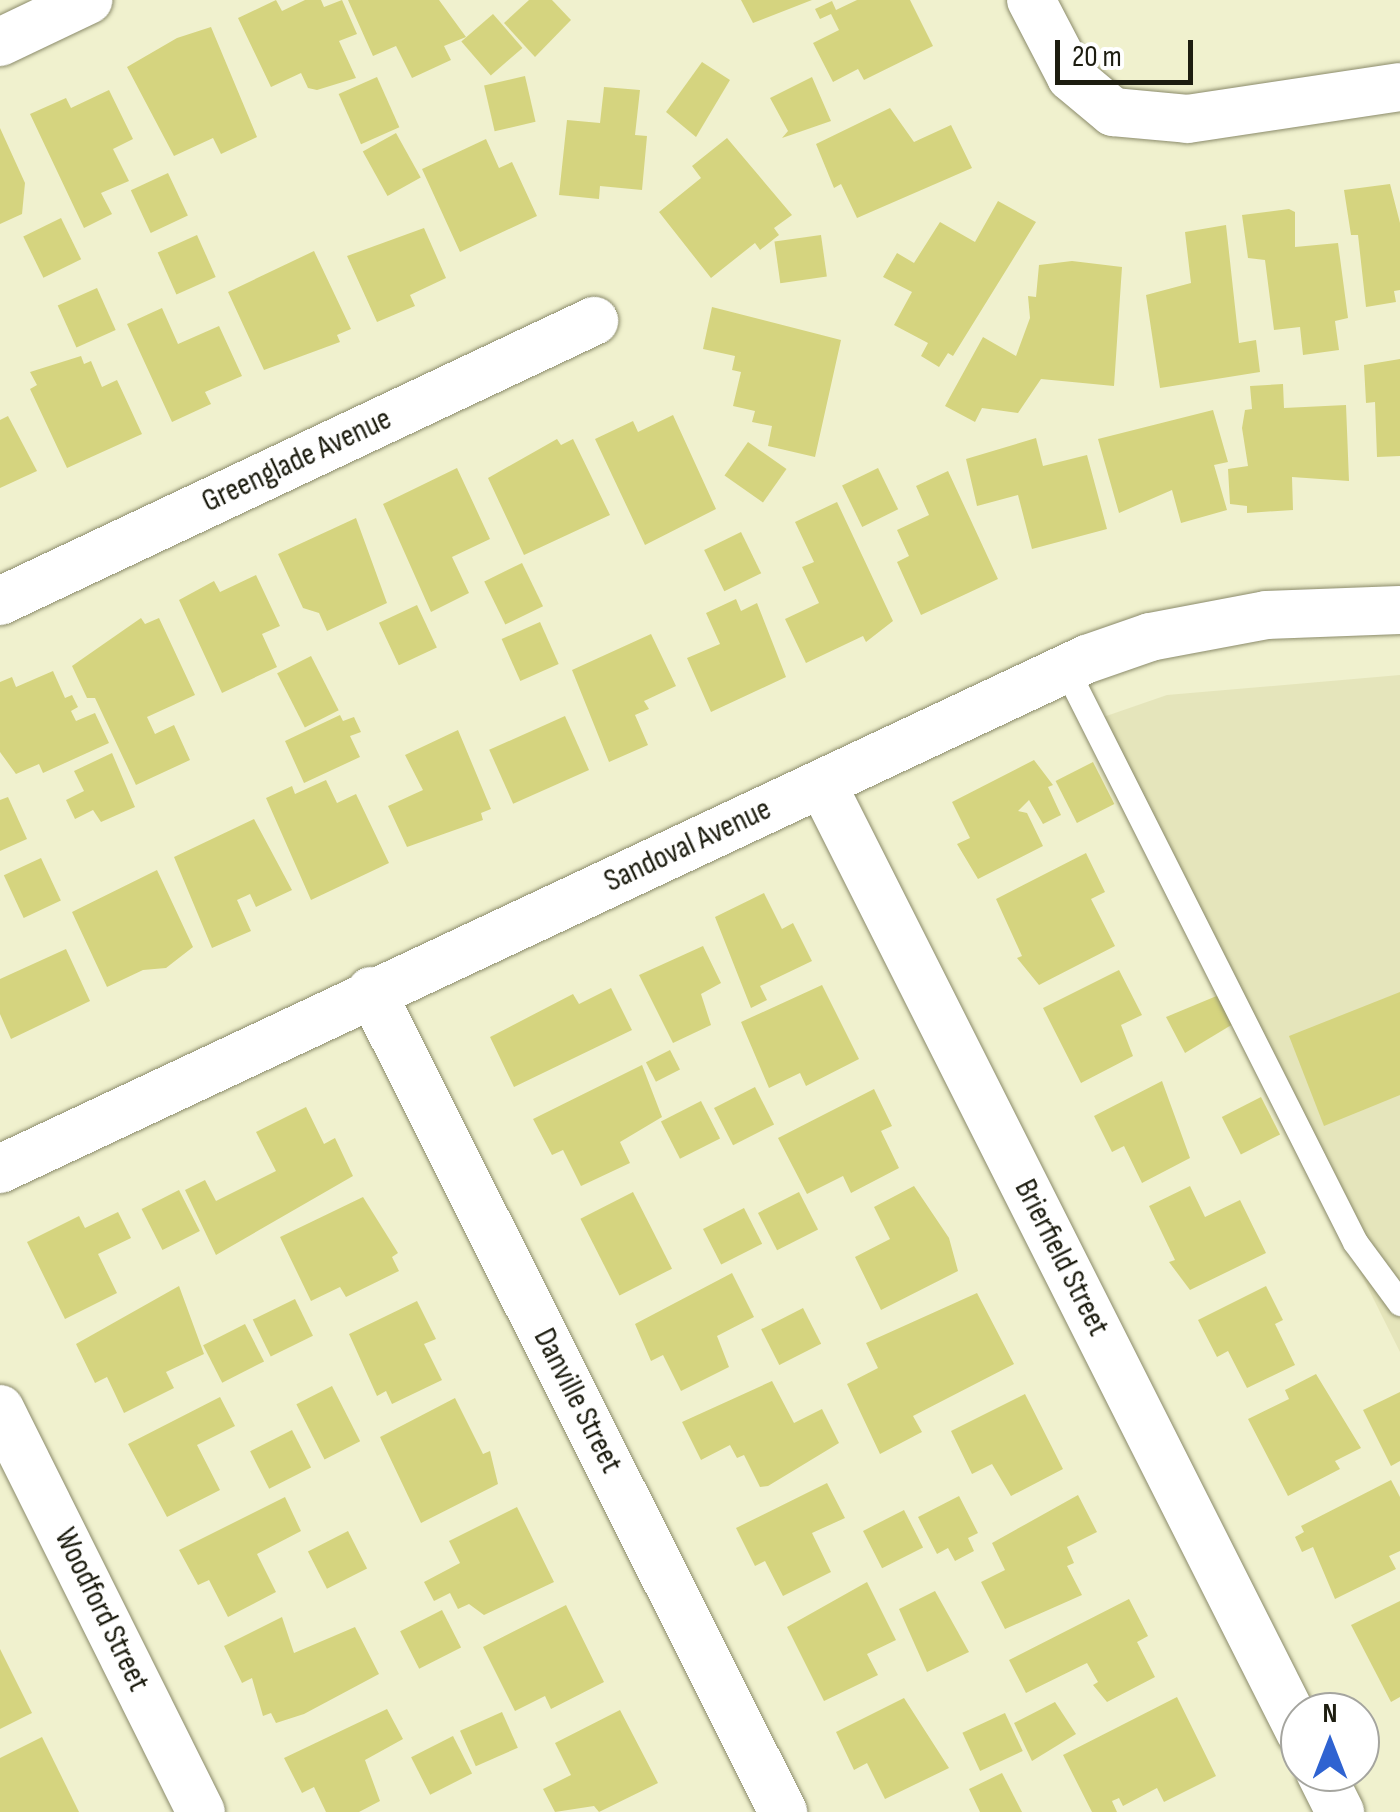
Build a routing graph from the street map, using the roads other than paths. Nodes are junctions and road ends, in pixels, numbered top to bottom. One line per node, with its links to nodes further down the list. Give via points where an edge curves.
1 (88, 0): 3 (street)
2 (1031, 0): 4 (street, via 1071,77 1113,112 1188,119)
3 (0, 42)
4 (1400, 87)
5 (594, 322): 6 (street, Greenglade Avenue)
6 (0, 601)
7 (1400, 610): 8 (street, Sandoval Avenue, via 1266,615 1150,637)
8 (1066, 670): 9 (street, Sandoval Avenue); 12 (lane, via 1355,1242)
9 (822, 784): 10 (street, Sandoval Avenue); 14 (street, Brierfield Street)
10 (371, 991): 11 (street, Sandoval Avenue); 16 (street, Danville Street)
11 (0, 1169)
12 (1400, 1302)
13 (0, 1409): 15 (street, Woodford Street)
14 (1280, 1692)
15 (201, 1812)
16 (783, 1812)

